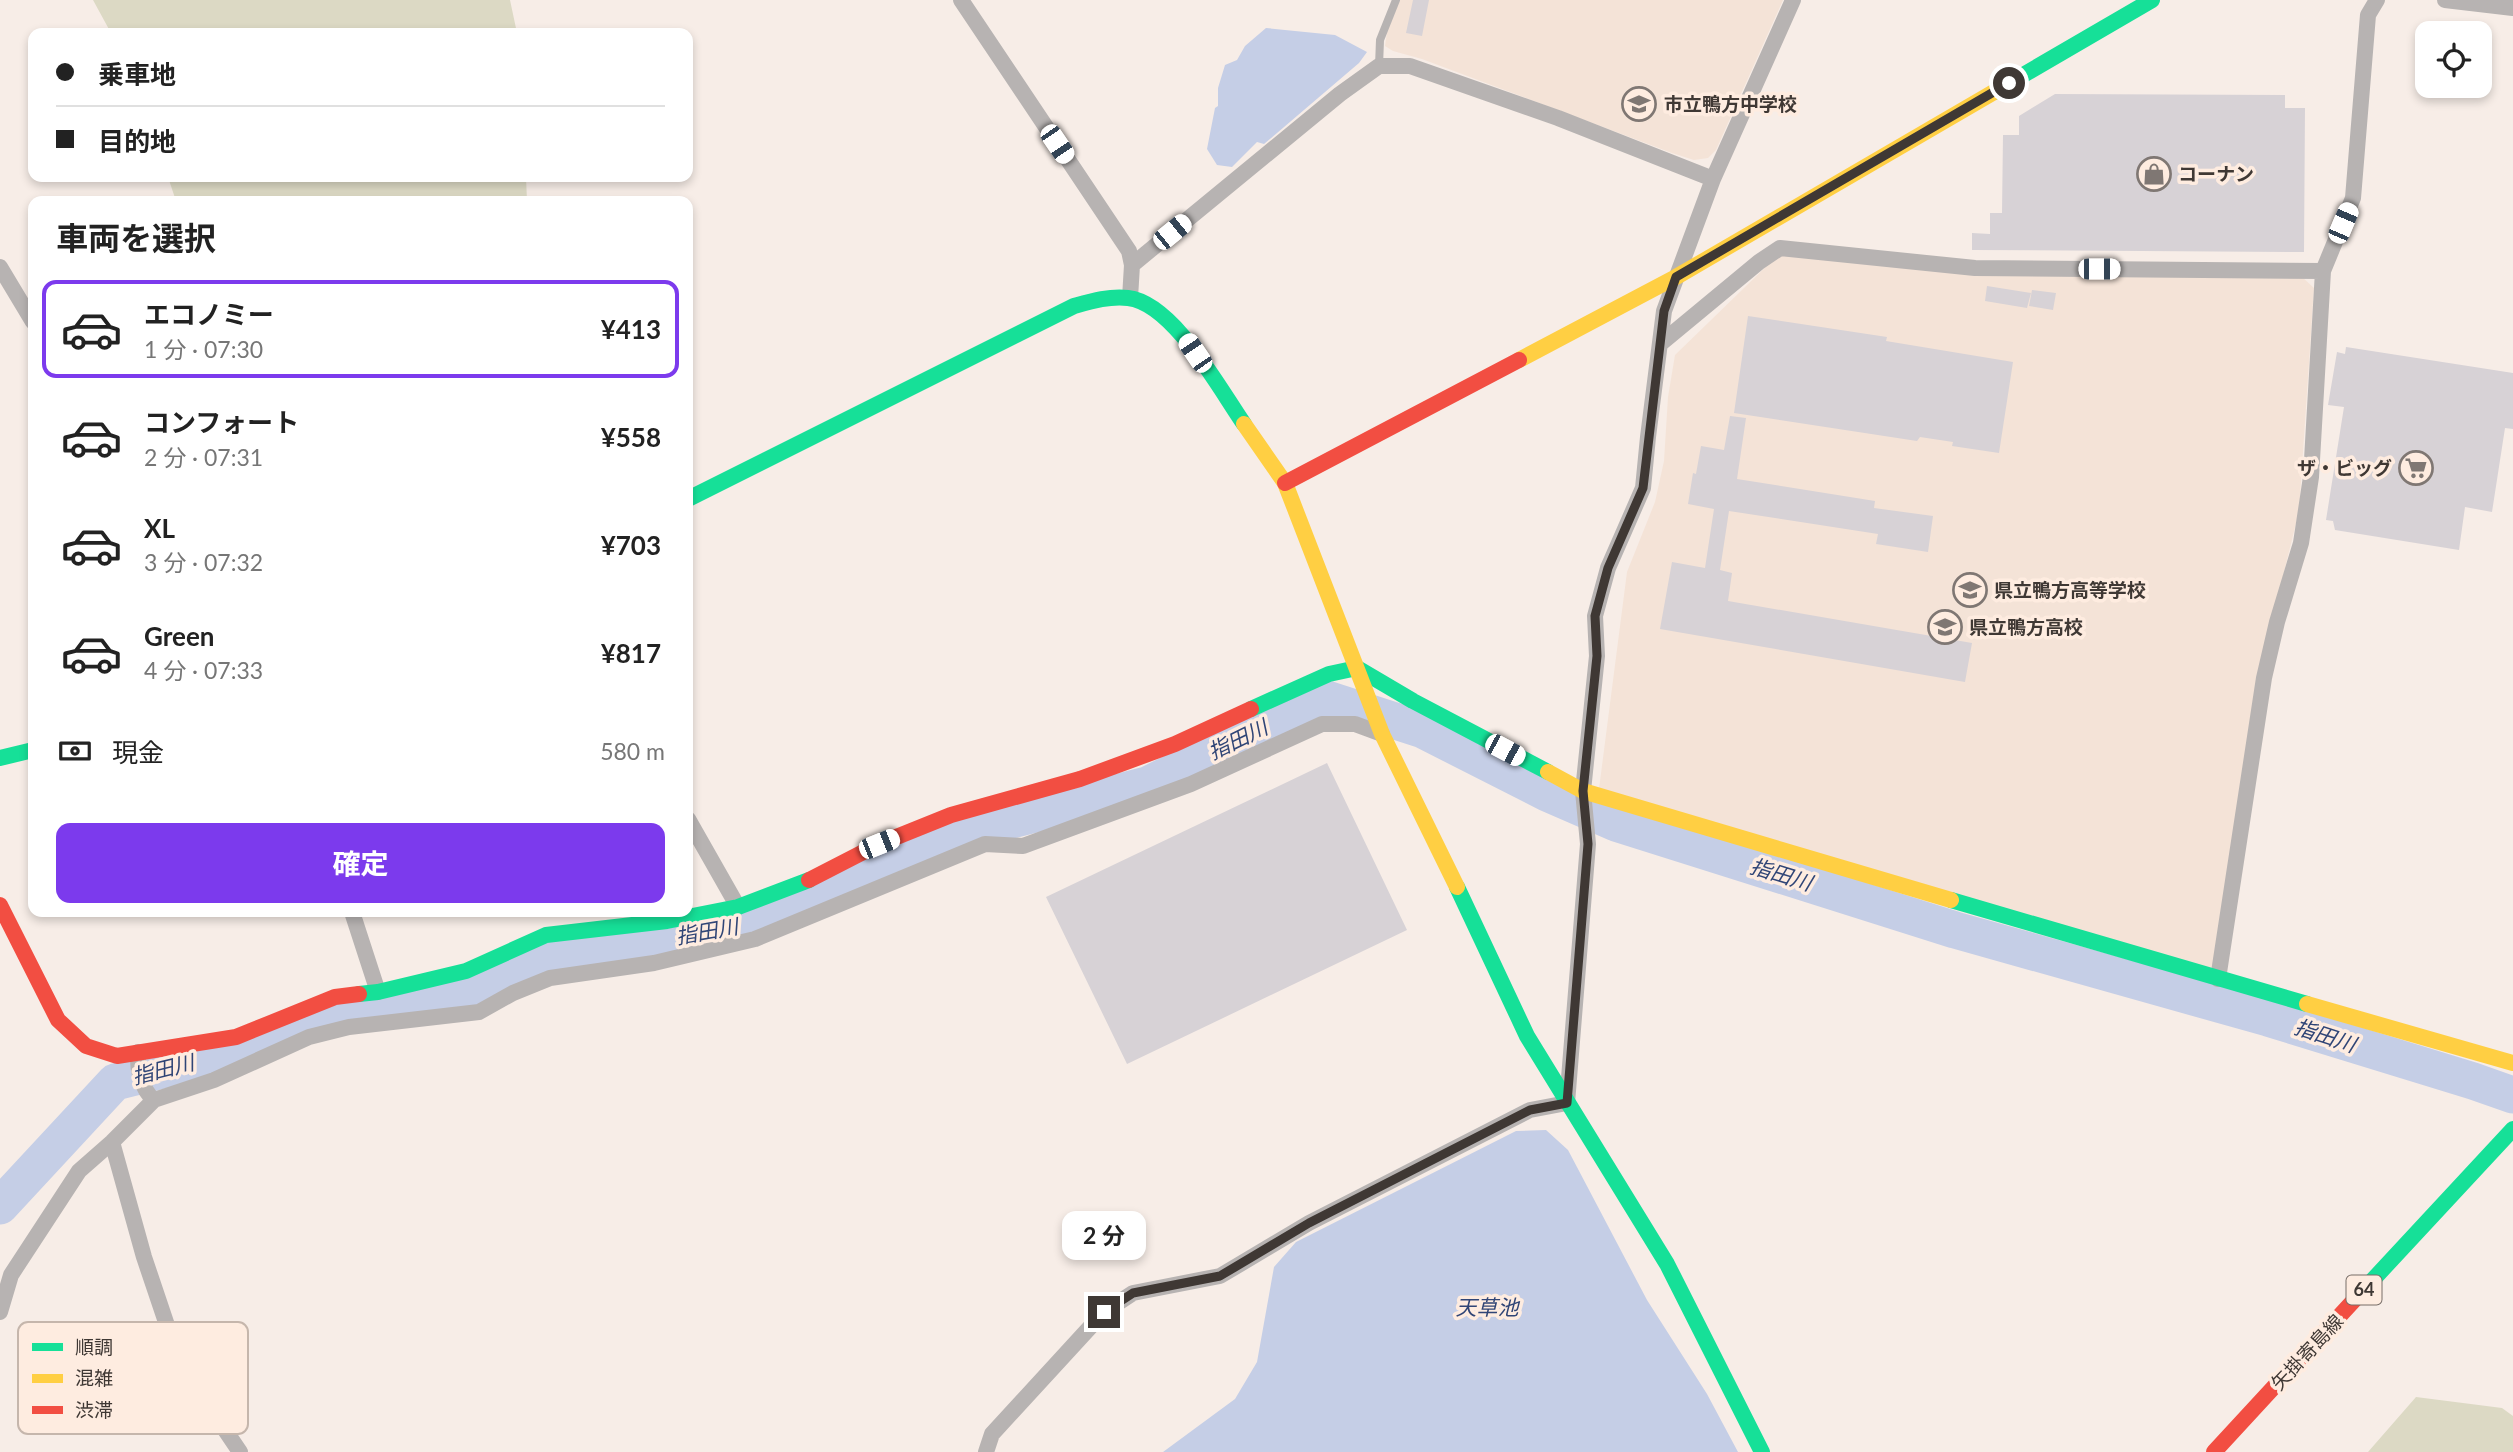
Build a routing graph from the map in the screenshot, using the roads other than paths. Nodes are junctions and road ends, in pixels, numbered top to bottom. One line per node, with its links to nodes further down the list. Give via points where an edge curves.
1 (961, 0): 10 (street, via 1129,251)
2 (1396, 0): 8 (lane, via 1380,40)
3 (1793, 0): 9 (street)
4 (2152, 0): 13 (street)
5 (2377, 0): 12 (street, via 2368,15 2353,198)
6 (2445, 0): 7 (street)
7 (2513, 8)
8 (1379, 66): 9 (street, via 1410,66); 10 (street)
9 (1713, 179): 13 (street)
10 (1132, 265): 14 (street)
11 (0, 267): 15 (street)
12 (2323, 271): 16 (street, via 1975,268 1780,248); 30 (street, via 2311,477 2301,543 2264,678)
13 (1676, 277): 16 (street, via 1664,311); 17 (street)
14 (1130, 298): 17 (street, via 1158,310 1180,332); 18 (street, via 1102,298 1074,306)
15 (28, 314)
16 (1660, 344): 23 (street, via 1643,488 1608,568 1595,616 1597,656)
17 (1284, 484): 19 (street)
18 (693, 496)
19 (1357, 668): 20 (street); 23 (street); 26 (street, via 1329,674 1175,744 1080,779 951,815 879,844 808,881)
20 (1382, 734): 34 (street, via 1355,724 1322,724 1191,784 1023,846 985,845 755,939 654,963 550,978 479,1012 349,1027 309,1037 214,1080); 35 (street, via 1527,1036)
21 (28, 751): 22 (street)
22 (0, 758)
23 (1583, 791): 30 (street); 35 (street, via 1588,844)
24 (693, 828): 26 (street)
25 (0, 905): 32 (street, via 58,1020 86,1046)
26 (738, 907): 27 (street)
27 (693, 916)
28 (354, 917): 31 (street)
29 (687, 917): 31 (street, via 546,935 466,971)
30 (2218, 979): 33 (street)
31 (378, 992): 32 (street, via 335,997 236,1037)
32 (138, 1057): 34 (street)
33 (2513, 1063)
34 (150, 1096): 37 (street)
35 (1567, 1103): 42 (street, via 1530,1110 1309,1223 1220,1276 1133,1293 1104,1312 992,1434); 43 (street, via 1667,1264)
36 (2513, 1129): 44 (street, 矢掛寄島線 / 64)
37 (113, 1142): 38 (street, via 79,1171 11,1275); 39 (street)
38 (0, 1312)
39 (166, 1322)
40 (228, 1434): 41 (street)
41 (240, 1452)
42 (986, 1452)
43 (1762, 1452)
44 (2214, 1452)

